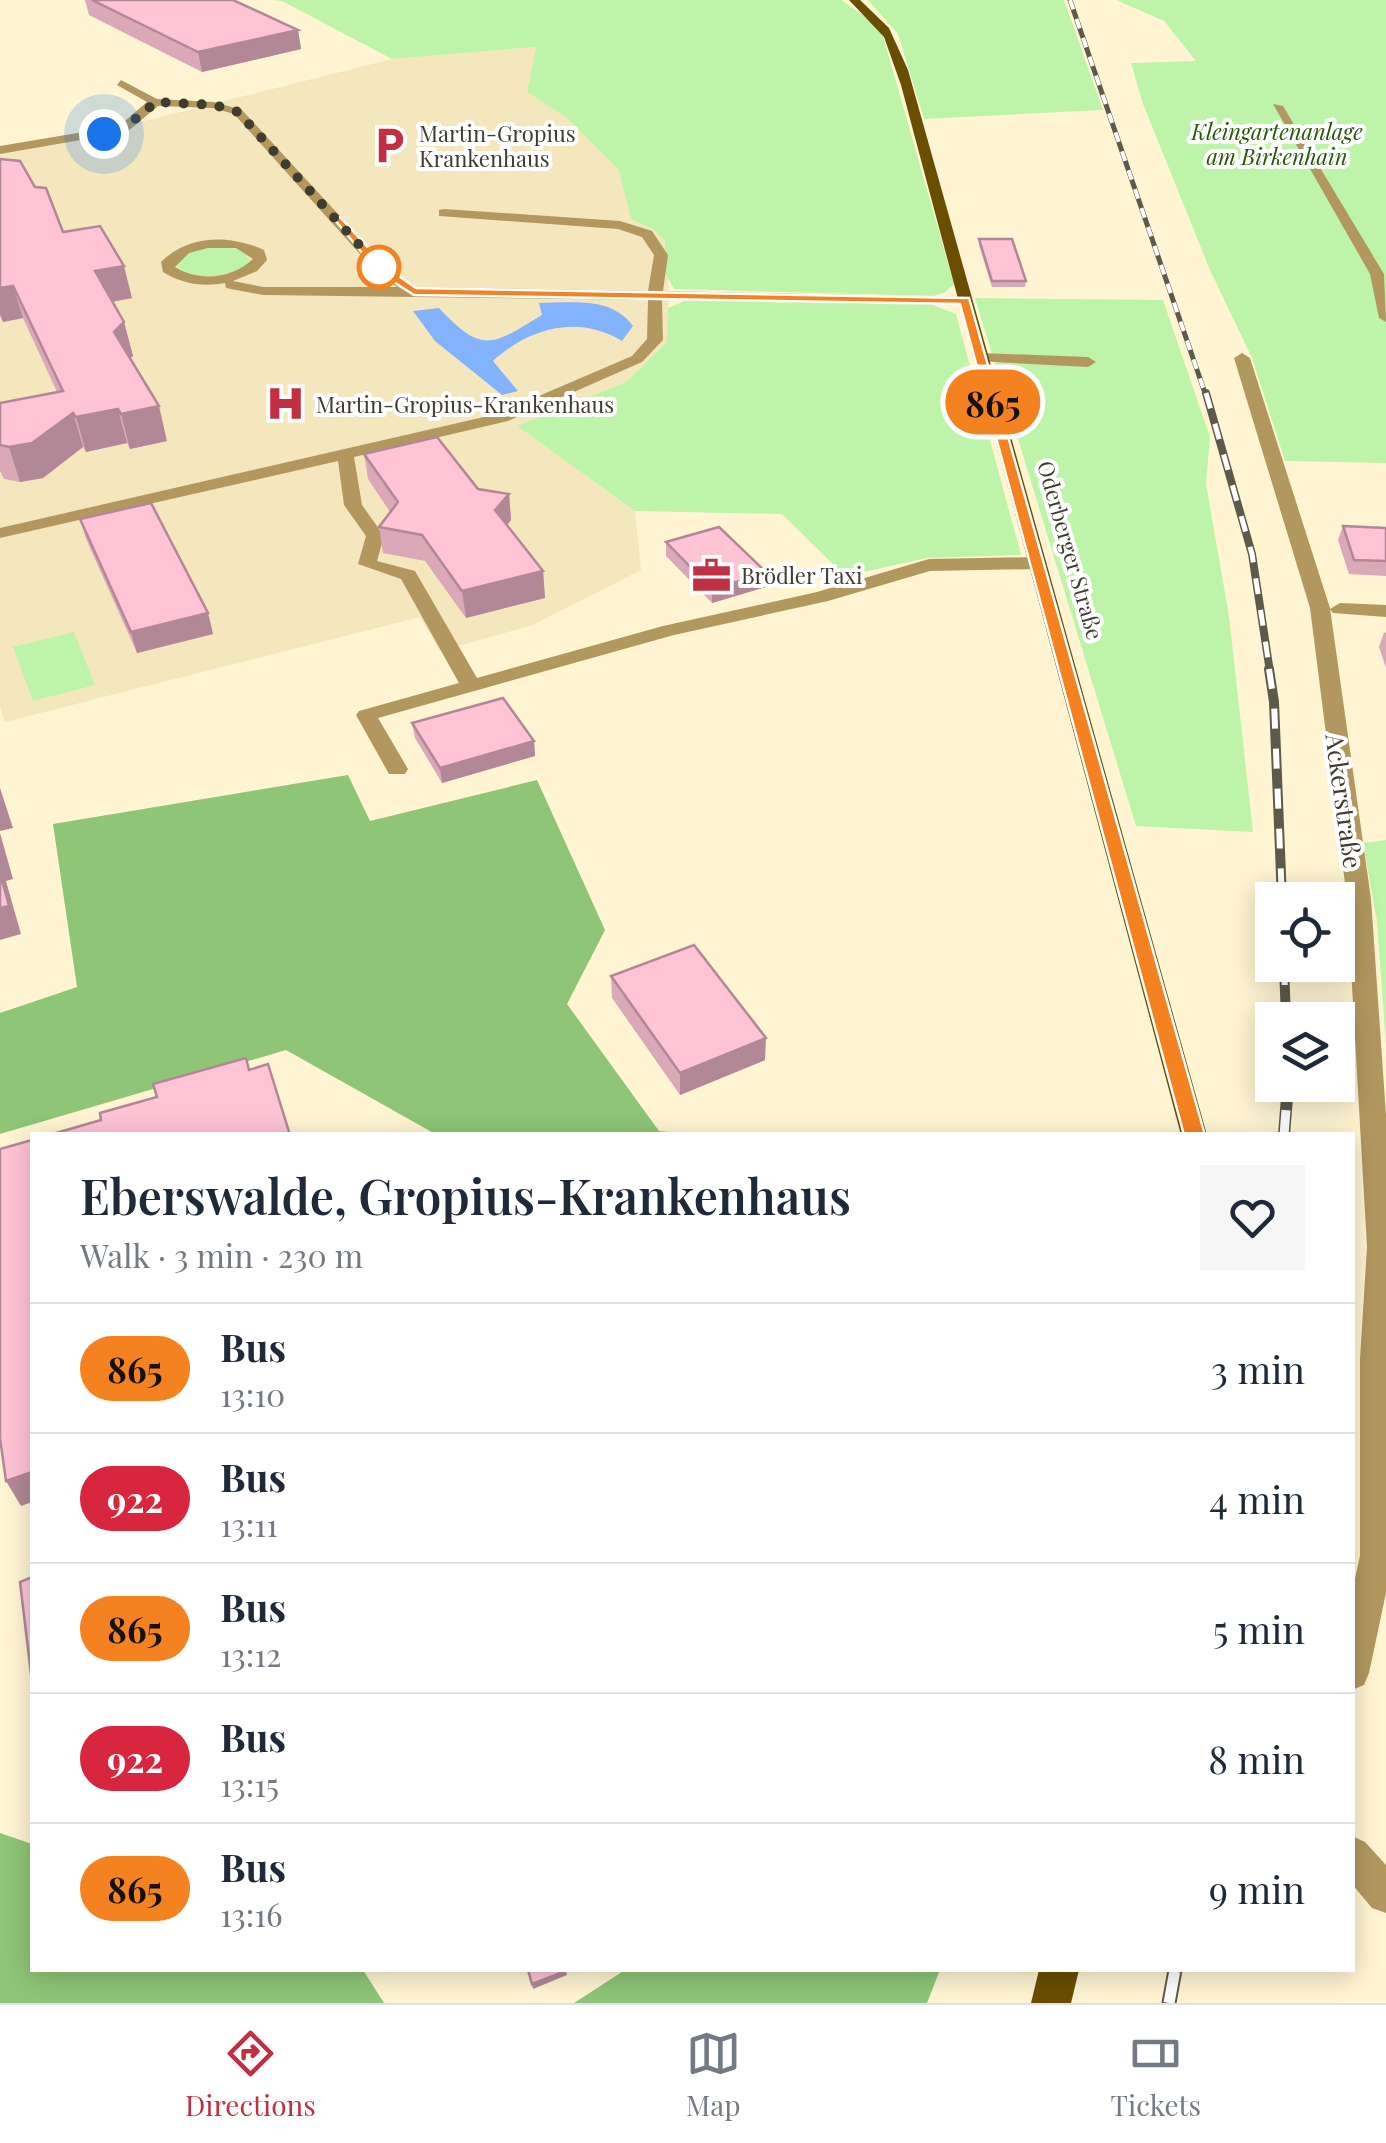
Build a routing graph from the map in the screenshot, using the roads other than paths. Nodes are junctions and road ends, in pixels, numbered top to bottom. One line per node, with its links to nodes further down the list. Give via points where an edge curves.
1 (854, 0): 11 (main road, Oderberger Straße, via 891,33)
2 (122, 83): 3 (street)
3 (156, 102): 5 (street, via 123,129); 9 (street, via 238,112 382,270)
4 (1277, 106): 12 (street, via 1377,274)
5 (0, 150)
6 (444, 212): 10 (street, via 637,228 661,255)
7 (235, 244): 7 (street, via 187,249 168,268 186,278 239,275 261,258)
8 (232, 285): 9 (street)
9 (414, 291): 10 (street)
10 (655, 295): 11 (street); 16 (street, via 655,340 637,359 502,418)
11 (965, 301): 13 (main road, Oderberger Straße)
12 (1386, 318)
13 (981, 358): 15 (street); 18 (main road, Oderberger Straße)
14 (1242, 358): 24 (street, Ackerstraße, via 1320,608 1359,899 1381,1247 1377,1556)
15 (1088, 362)
16 (345, 454): 17 (street); 21 (street, via 353,506 375,536 367,564 408,575)
17 (0, 533)
18 (1038, 563): 21 (street, via 929,565); 23 (main road, Oderberger Straße)
19 (1340, 609): 20 (street)
20 (1386, 612)
21 (471, 686): 22 (street, via 366,715)
22 (396, 769)
23 (1193, 1132)
24 (1355, 1659)
25 (1355, 1858): 26 (street)
26 (1386, 1894)
27 (1058, 1972): 28 (main road)
28 (1051, 2003)

